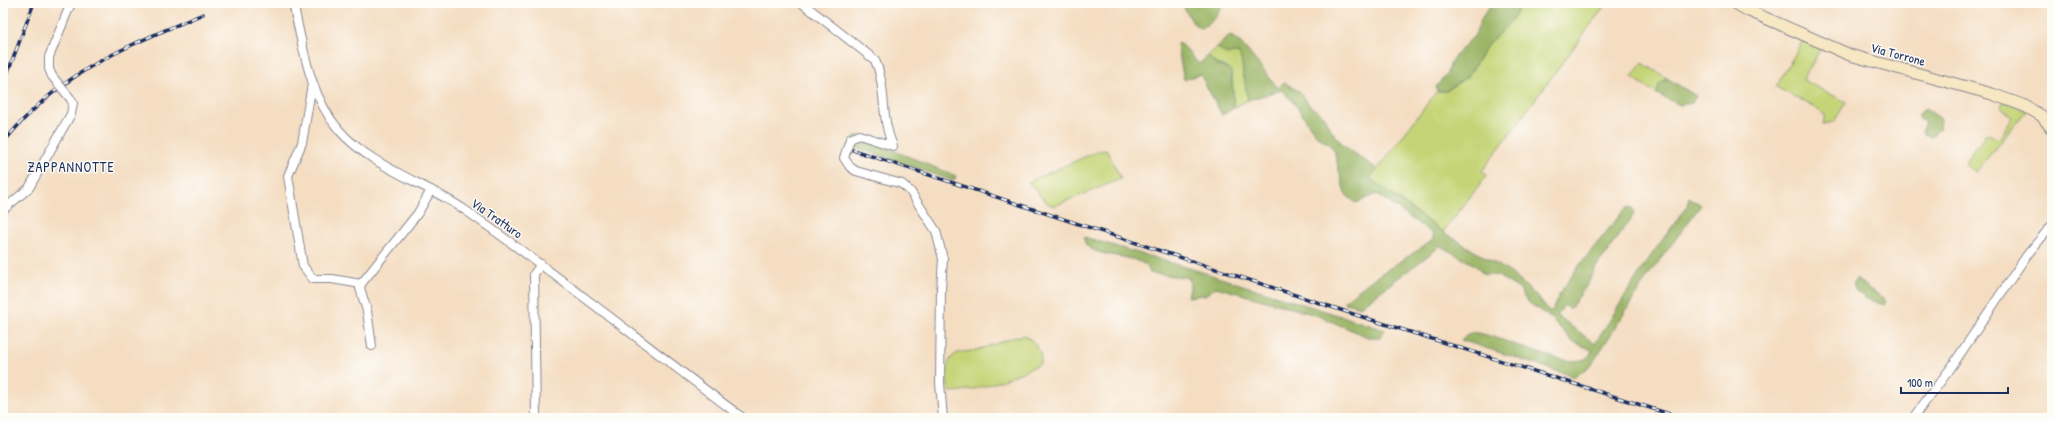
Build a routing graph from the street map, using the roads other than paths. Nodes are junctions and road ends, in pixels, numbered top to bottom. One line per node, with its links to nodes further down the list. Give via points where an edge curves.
1 (70, 3): 11 (street, bridge, via 49,57 49,69 73,103 71,114 29,188)
2 (293, 3): 5 (street, Via Tratturo)
3 (802, 3): 18 (street, via 875,60 880,71 886,131 893,146 859,135 850,139 844,158 856,171 902,184 936,231 943,260 940,375)
4 (1735, 3): 8 (main road, Via Torrone, via 1850,55 1992,94)
5 (312, 84): 6 (street); 7 (street, Via Tratturo)
6 (310, 108): 7 (street); 14 (street, via 302,143 288,176 303,266 313,279)
7 (326, 110): 10 (street, Via Tratturo, via 339,130 359,148)
8 (2047, 116): 9 (main road, Via Torrone)
9 (2052, 129)
10 (431, 190): 13 (street, Via Tratturo, via 464,209); 14 (street, via 418,213)
11 (3, 210)
12 (2052, 225): 19 (street, via 2027,255 1950,369)
13 (541, 264): 16 (street, via 534,274); 17 (street, Via Tratturo)
14 (361, 284): 15 (street)
15 (372, 346)
16 (536, 418)
17 (743, 418)
18 (943, 418)
19 (1912, 418)

